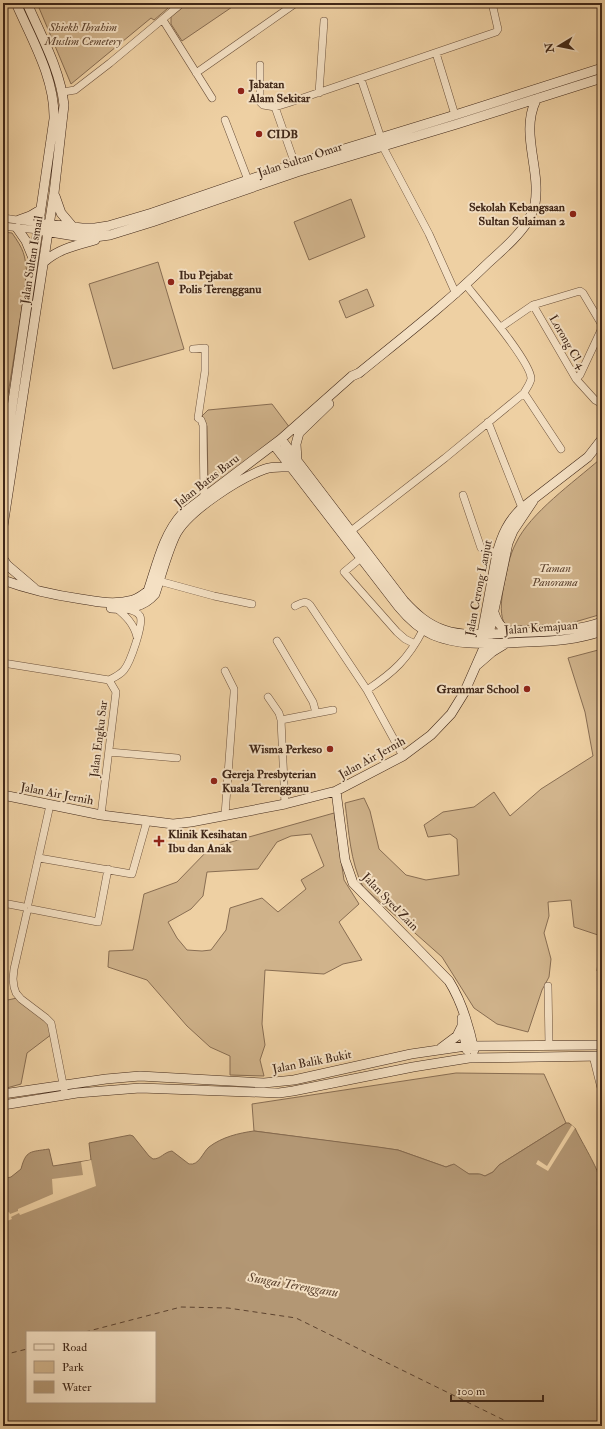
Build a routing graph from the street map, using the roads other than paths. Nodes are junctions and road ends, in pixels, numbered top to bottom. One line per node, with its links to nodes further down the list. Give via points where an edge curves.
1 (16, 3): 27 (main road, Jalan Sultan Ismail, via 44,65 54,107)
2 (27, 3): 14 (main road, Jalan Sultan Ismail, via 58,74)
3 (182, 3): 6 (street)
4 (296, 3): 11 (street)
5 (492, 3): 8 (street, via 498,29 496,32)
6 (163, 20): 11 (street); 14 (street, via 75,90)
7 (324, 21): 15 (street)
8 (436, 53): 13 (street); 20 (street)
9 (260, 65): 19 (street, via 260,102)
10 (602, 68): 20 (main road)
11 (196, 73): 16 (street)
12 (602, 78): 17 (main road, Jalan Sultan Omar)
13 (361, 79): 15 (street); 23 (street)
14 (63, 92): 26 (main road, Jalan Sultan Ismail, via 64,105)
15 (319, 93): 19 (street)
16 (212, 98)
17 (536, 100): 18 (main road, Jalan Sultan Omar); 22 (main road)
18 (515, 106): 22 (main road); 23 (main road, Jalan Sultan Omar)
19 (275, 107): 24 (street)
20 (455, 115): 23 (main road)
21 (225, 120): 25 (street)
22 (529, 124): 37 (main road, via 536,186 533,211 519,233)
23 (382, 142): 24 (main road); 34 (main road, Jalan Sultan Omar); 38 (street)
24 (295, 164): 25 (main road)
25 (248, 180): 32 (main road, via 108,226)
26 (54, 193): 32 (main road, via 61,213); 33 (main road, Jalan Sultan Ismail)
27 (40, 210): 29 (main road); 31 (main road, Jalan Sultan Ismail)
28 (3, 218): 29 (street)
29 (18, 224): 30 (street); 31 (street); 35 (main road)
30 (3, 226)
31 (38, 226): 33 (main road); 35 (main road, Jalan Sultan Ismail)
32 (72, 226): 33 (main road)
33 (49, 228): 34 (main road, Jalan Sultan Omar, via 81,237); 36 (main road, Jalan Sultan Ismail)
34 (110, 235): 36 (main road, via 62,250)
35 (34, 260): 54 (main road, Jalan Sultan Ismail)
36 (44, 262): 59 (main road, Jalan Sultan Ismail)
37 (466, 285): 38 (main road); 41 (street)
38 (456, 294): 44 (main road)
39 (533, 304): 40 (street, via 582,291); 41 (street); 45 (street, Lorong Cl 4)
40 (602, 325)
41 (501, 327): 46 (street, via 528,369 531,378)
42 (602, 328): 45 (street)
43 (193, 349): 56 (street, via 205,348 205,371 198,418 203,425)
44 (359, 373): 49 (main road, Jalan Batas Baru, via 352,376); 53 (main road, via 355,380 299,433)
45 (576, 379): 47 (street, Lorong Cl 4)
46 (524, 393): 48 (street); 52 (street)
47 (602, 404)
48 (488, 422): 58 (street); 60 (street)
49 (282, 439): 51 (main road, Jalan Batas Baru); 53 (main road)
50 (602, 439): 57 (main road, Jalan Cerong Lanjut, via 588,457)
51 (274, 445): 53 (main road); 56 (main road, Jalan Batas Baru)
52 (561, 449)
53 (294, 465): 60 (main road, Jalan Kemajuan); 62 (main road, Jalan Kemajuan); 64 (main road, Jalan Batas Baru, via 273,467 250,476 230,487 190,517 175,536)
54 (3, 469)
55 (463, 495): 61 (street, via 480,548)
56 (204, 498): 66 (main road, Jalan Batas Baru, via 182,514 168,533 148,591 142,596 124,602 102,603)
57 (533, 501): 58 (main road, Jalan Cerong Lanjut); 70 (main road, Jalan Cerong Lanjut, via 508,543)
58 (522, 508): 61 (main road, Jalan Cerong Lanjut, via 506,526)
59 (3, 526)
60 (351, 531): 76 (main road, Jalan Kemajuan, via 415,613 426,622 440,628)
61 (497, 553): 71 (main road, Jalan Cerong Lanjut)
62 (361, 558): 73 (main road, Jalan Kemajuan, via 398,606); 81 (street, via 344,572 396,632)
63 (3, 559): 66 (main road)
64 (159, 581): 67 (street); 69 (main road, Jalan Batas Baru, via 149,601 138,606)
65 (5, 586): 66 (main road, Jalan Batas Baru); 69 (main road, Jalan Batas Baru, via 45,598 86,606)
66 (37, 591)
67 (252, 604)
68 (295, 606): 87 (street, via 304,602 310,605)
69 (120, 608): 78 (street, via 132,623); 78 (street, via 138,613 140,616)
70 (493, 609): 75 (main road, via 502,627); 77 (main road, Jalan Cerong Lanjut)
71 (483, 622): 76 (main road); 77 (main road, Jalan Cerong Lanjut)
72 (602, 622): 75 (main road, Jalan Kemajuan, via 561,632)
73 (423, 630): 81 (street); 82 (main road, Jalan Kemajuan, via 443,638)
74 (602, 631): 80 (main road, Jalan Kemajuan, via 572,640)
75 (512, 633): 77 (main road, Jalan Kemajuan)
76 (467, 634): 77 (main road, Jalan Kemajuan)
77 (485, 634): 82 (main road, Jalan Cerong Lanjut)
78 (137, 637): 86 (street, via 126,669)
79 (277, 641): 90 (street, via 313,702)
80 (508, 642): 82 (main road, Jalan Kemajuan); 84 (main road)
81 (415, 644): 87 (street, via 402,662)
82 (483, 646): 84 (main road, Jalan Air Jernih)
83 (3, 663): 86 (street)
84 (476, 667): 93 (main road, Jalan Air Jernih, via 464,693 444,722 421,744)
85 (225, 671): 100 (street, via 234,689)
86 (109, 680): 92 (street, Jalan Engku Sar, via 116,692)
87 (367, 690): 93 (street)
88 (268, 697): 91 (street)
89 (333, 710): 90 (street)
90 (316, 713): 91 (street)
91 (281, 720): 97 (street)
92 (109, 752): 94 (street); 99 (street, Jalan Engku Sar)
93 (403, 756): 95 (main road, Jalan Air Jernih)
94 (177, 758)
95 (336, 791): 97 (main road, Jalan Air Jernih); 107 (main road, Jalan Syed Zain, via 345,860 353,883 449,981 456,992)
96 (3, 795): 98 (main road, Jalan Air Jernih)
97 (285, 804): 100 (main road, Jalan Air Jernih)
98 (50, 805): 99 (main road, Jalan Air Jernih); 102 (street)
99 (101, 815): 101 (main road, Jalan Air Jernih)
100 (225, 815): 101 (main road, Jalan Air Jernih, via 181,824)
101 (147, 821): 103 (street, via 132,874)
102 (39, 858): 103 (street); 105 (street)
103 (108, 870): 105 (street, via 98,922)
104 (3, 903): 105 (street)
105 (28, 908): 115 (street, via 14,969 14,987 21,999 51,1023)
106 (548, 986): 110 (street)
107 (462, 1012): 108 (main road); 109 (main road, via 468,1024)
108 (462, 1026): 109 (main road); 112 (main road, via 457,1036)
109 (470, 1045): 110 (main road, Jalan Balik Bukit); 112 (main road, Jalan Balik Bukit); 114 (main road)
110 (549, 1045): 111 (main road, Jalan Balik Bukit)
111 (602, 1045)
112 (440, 1049): 115 (main road, Jalan Balik Bukit, via 277,1082 140,1076)
113 (597, 1056): 114 (main road, Jalan Balik Bukit); 116 (street)
114 (473, 1058): 118 (main road, Jalan Balik Bukit, via 278,1093 140,1088)
115 (63, 1085): 117 (main road, Jalan Balik Bukit); 118 (street)
116 (602, 1092)
117 (3, 1094)
118 (65, 1095): 119 (main road, Jalan Balik Bukit)
119 (3, 1104)

